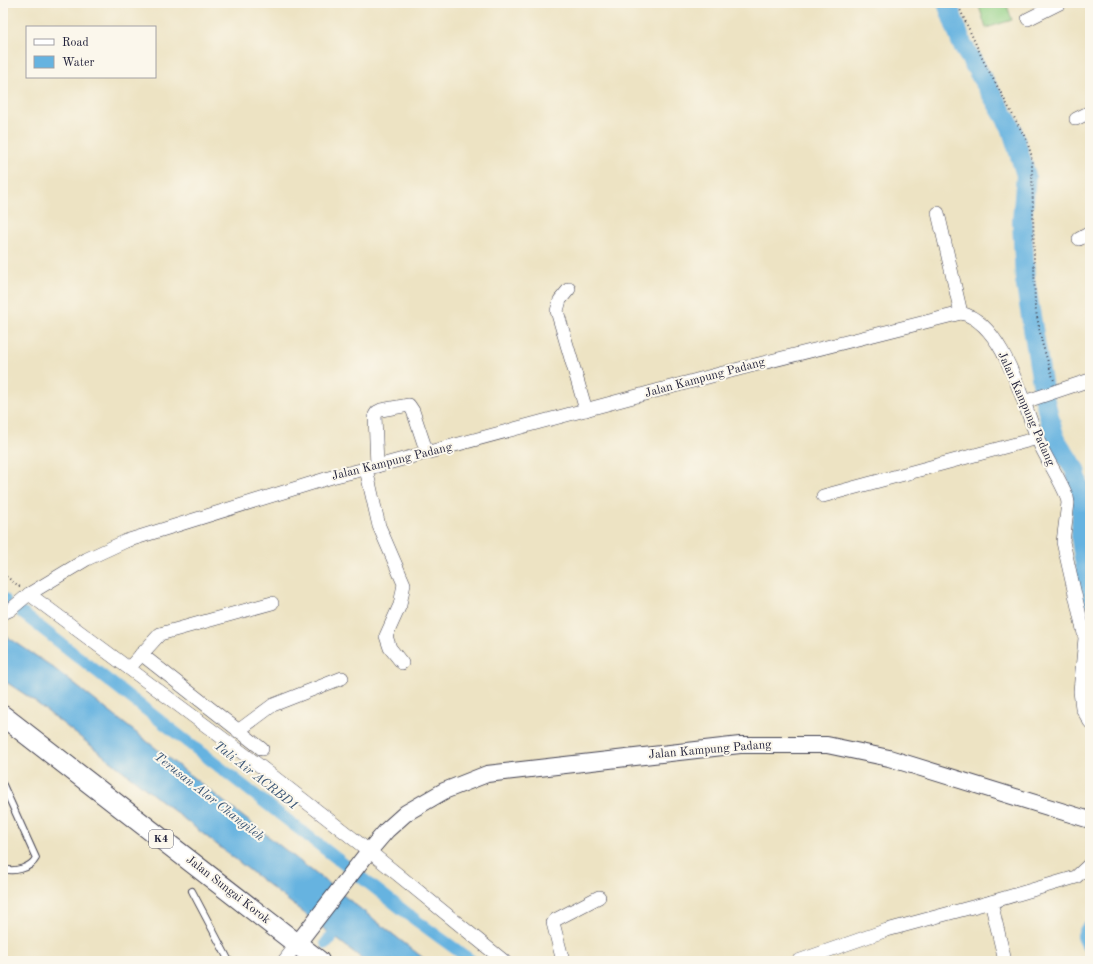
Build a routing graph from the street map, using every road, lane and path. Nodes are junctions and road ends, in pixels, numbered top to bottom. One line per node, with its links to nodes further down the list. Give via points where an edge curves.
1 (957, 3): 10 (path, via 984,62 1030,147 1035,306)
2 (1060, 3): 3 (street)
3 (1028, 19)
4 (1090, 112): 5 (street)
5 (1076, 119)
6 (938, 213): 8 (street)
7 (568, 289): 12 (street, via 560,300 557,311)
8 (961, 313): 11 (street, Jalan Kampung Padang, via 982,324 997,343); 12 (street, Jalan Kampung Padang)
9 (1090, 380): 10 (street)
10 (1055, 392): 11 (street)
11 (1028, 401): 13 (street, Jalan Kampung Padang)
12 (586, 410): 14 (street, Jalan Kampung Padang)
13 (1038, 438): 16 (street); 26 (street, Jalan Kampung Padang, via 1067,497 1063,542 1085,638 1080,691 1082,708)
14 (427, 453): 15 (street, Jalan Kampung Padang); 15 (street, via 409,405 381,410 375,415)
15 (371, 468): 18 (street, Jalan Kampung Padang, via 332,477 126,541 87,559); 22 (street, via 378,526 404,584 400,605 386,636 390,648)
16 (823, 496)
17 (3, 574): 18 (path)
18 (29, 594): 20 (street, Jalan Kampung Padang); 23 (street)
19 (272, 603): 21 (street, via 160,634)
20 (3, 613)
21 (141, 654): 23 (street); 27 (street)
22 (402, 663)
23 (129, 668): 31 (street)
24 (342, 678): 27 (street, via 273,705)
25 (3, 716): 37 (main road, Jalan Sungai Korok / K4)
26 (1090, 722)
27 (238, 730): 28 (street)
28 (262, 749)
29 (3, 785): 33 (lane, via 36,858 33,863 18,870)
30 (1090, 820): 31 (street, Jalan Kampung Padang, via 889,758 827,745 756,744 487,774 463,782 420,803 387,830)
31 (366, 855): 37 (street, Jalan Kampung Padang); 42 (street)
32 (1090, 864): 36 (street, via 1076,878)
33 (3, 869)
34 (192, 891): 39 (lane)
35 (599, 897): 43 (street, via 553,923)
36 (991, 902): 38 (street, via 887,930); 45 (street)
37 (301, 939): 40 (street); 41 (main road, Jalan Sungai Korok / K4)
38 (821, 957): 44 (street)
39 (229, 961)
40 (284, 961)
41 (319, 961)
42 (504, 961)
43 (562, 961)
44 (798, 961)
45 (1005, 961)

